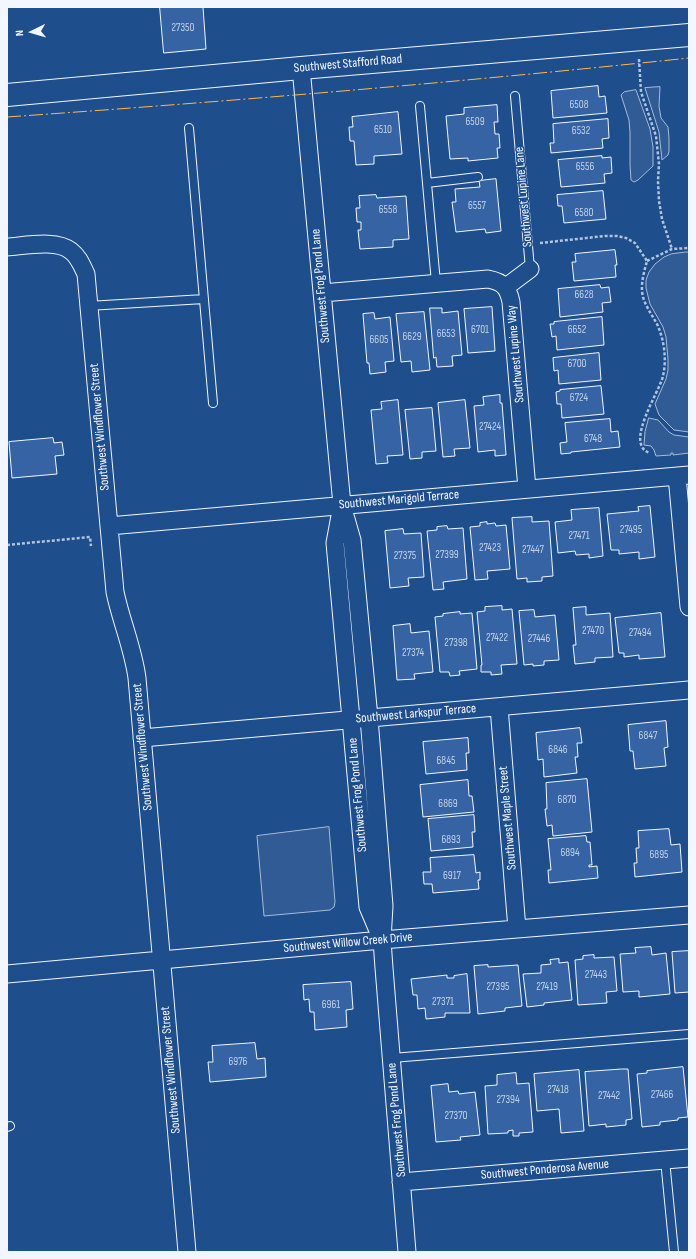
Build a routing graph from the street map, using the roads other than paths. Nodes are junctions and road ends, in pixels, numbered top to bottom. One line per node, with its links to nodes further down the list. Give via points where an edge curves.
1 (689, 35): 2 (main road, Southwest Stafford Road)
2 (301, 68): 3 (main road, Southwest Stafford Road); 13 (street, Southwest Frog Pond Lane)
3 (7, 95)
4 (515, 96): 10 (lane, Southwest Lupine Lane)
5 (420, 106): 8 (lane)
6 (189, 128): 14 (lane)
7 (478, 177): 8 (lane)
8 (427, 183): 11 (lane)
9 (7, 247): 15 (street, Southwest Windflower Street, via 43,244 57,245 70,250 80,261 86,274)
10 (530, 269): 12 (street, Southwest Lupine Lane)
11 (436, 283): 12 (street, Southwest Lupine Way, via 488,279 498,281); 13 (street, Southwest Lupine Way)
12 (506, 287): 18 (street, Southwest Lupine Way, via 511,302)
13 (322, 293): 19 (street, Southwest Frog Pond Lane)
14 (204, 299): 15 (lane); 16 (lane)
15 (88, 306): 20 (street, Southwest Windflower Street)
16 (213, 404)
17 (683, 475): 18 (street, Southwest Marigold Terrace); 21 (street)
18 (527, 489): 19 (street, Southwest Marigold Terrace)
19 (342, 505): 20 (street, Southwest Marigold Terrace); 24 (street, Southwest Frog Pond Lane, via 352,540); 25 (street, Southwest Frog Pond Lane, via 335,543)
20 (109, 526): 26 (street, Southwest Windflower Street, via 115,592 134,658)
21 (689, 607)
22 (689, 690): 23 (street, Southwest Larkspur Terrace)
23 (499, 707): 24 (street, Southwest Larkspur Terrace); 28 (street, Southwest Maple Street)
24 (369, 718): 25 (street, Southwest Larkspur Terrace); 29 (street, Southwest Frog Pond Lane, via 384,906)
25 (351, 720): 26 (street, Southwest Larkspur Terrace); 29 (street, Southwest Frog Pond Lane, via 368,907)
26 (142, 738): 30 (street, Southwest Windflower Street)
27 (689, 915): 28 (street, Southwest Willow Creek Drive)
28 (517, 929): 29 (street, Southwest Willow Creek Drive)
29 (382, 940): 30 (street, Southwest Willow Creek Drive); 33 (street, Southwest Frog Pond Lane)
30 (162, 960): 31 (street, Southwest Willow Creek Drive); 37 (street, Southwest Windflower Street)
31 (7, 974)
32 (689, 1034): 33 (lane)
33 (392, 1058): 36 (street, Southwest Frog Pond Lane)
34 (689, 1158): 35 (street, Southwest Ponderosa Avenue)
35 (665, 1160): 36 (street, Southwest Ponderosa Avenue); 39 (lane)
36 (402, 1182): 38 (street, Southwest Frog Pond Lane)
37 (187, 1252)
38 (407, 1252)
39 (674, 1252)

